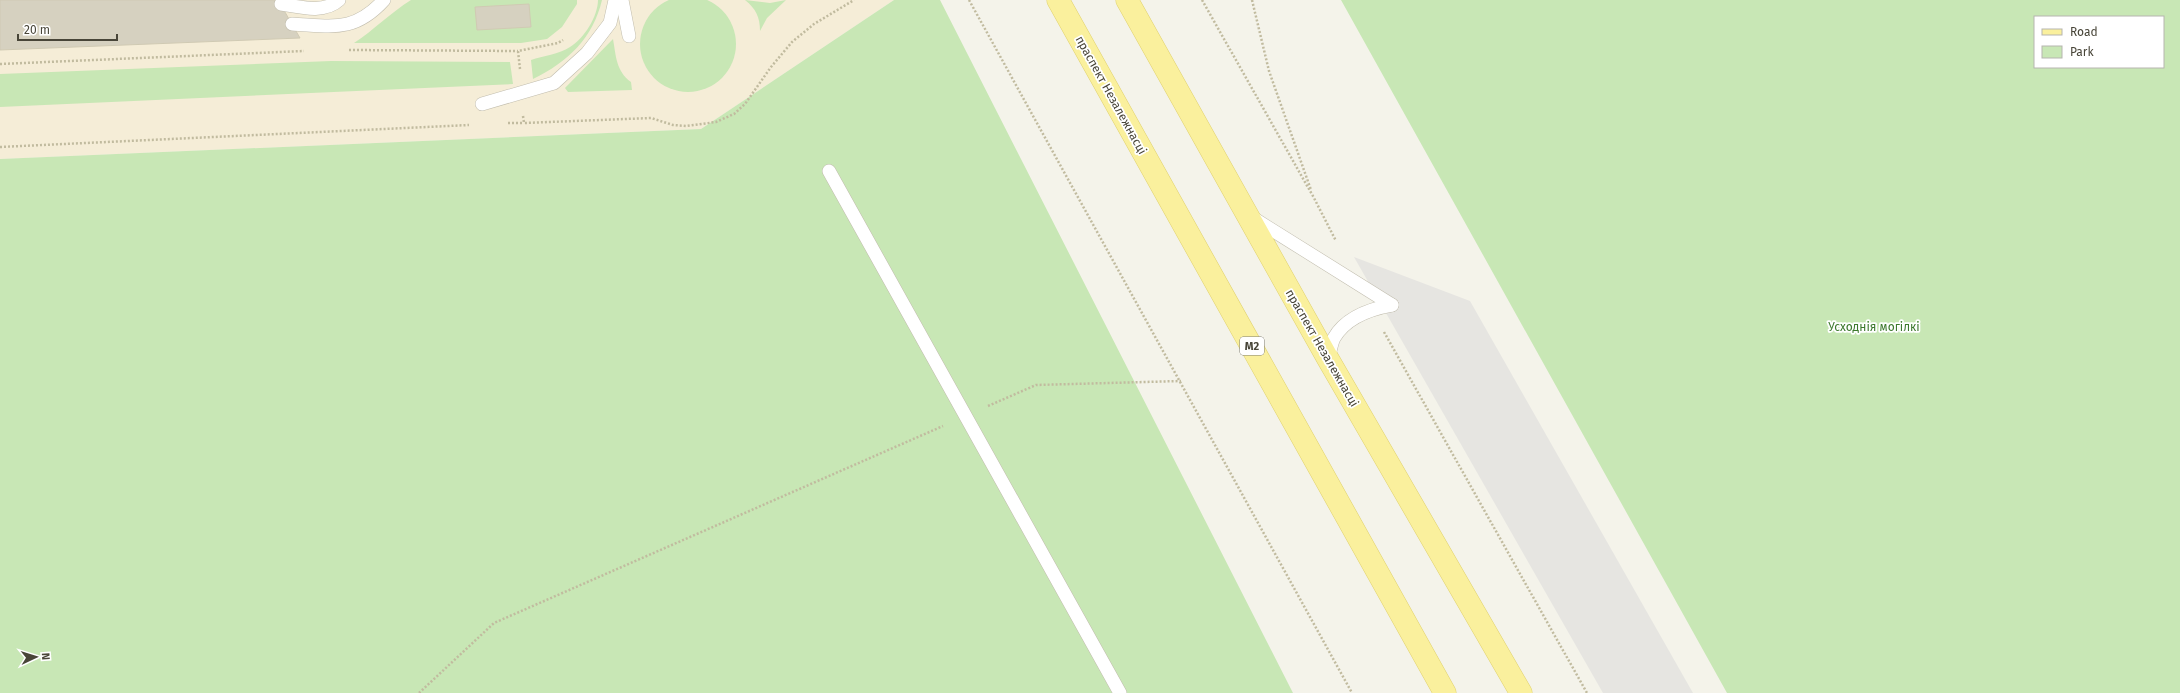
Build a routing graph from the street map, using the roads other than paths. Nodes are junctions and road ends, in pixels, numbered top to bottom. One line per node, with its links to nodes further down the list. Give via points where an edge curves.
1 (316, 0): 2 (lane)
2 (331, 0)
3 (339, 0): 9 (lane, via 333,5 315,9)
4 (384, 0): 10 (lane, via 372,13 353,24)
5 (615, 0): 12 (lane, via 610,23 587,53 554,83)
6 (622, 0): 11 (lane)
7 (1058, 0): 17 (main road, праспект Незалежнасці / М2)
8 (1127, 0): 14 (main road, праспект Незалежнасці)
9 (281, 4)
10 (292, 24)
11 (629, 36)
12 (482, 104)
13 (829, 171): 16 (lane)
14 (1247, 215): 15 (main road, праспект Незалежнасці); 15 (lane, via 1392,305 1371,309 1349,321 1334,338)
15 (1328, 359): 18 (main road, праспект Незалежнасці)
16 (1120, 693)
17 (1445, 693)
18 (1521, 693)

